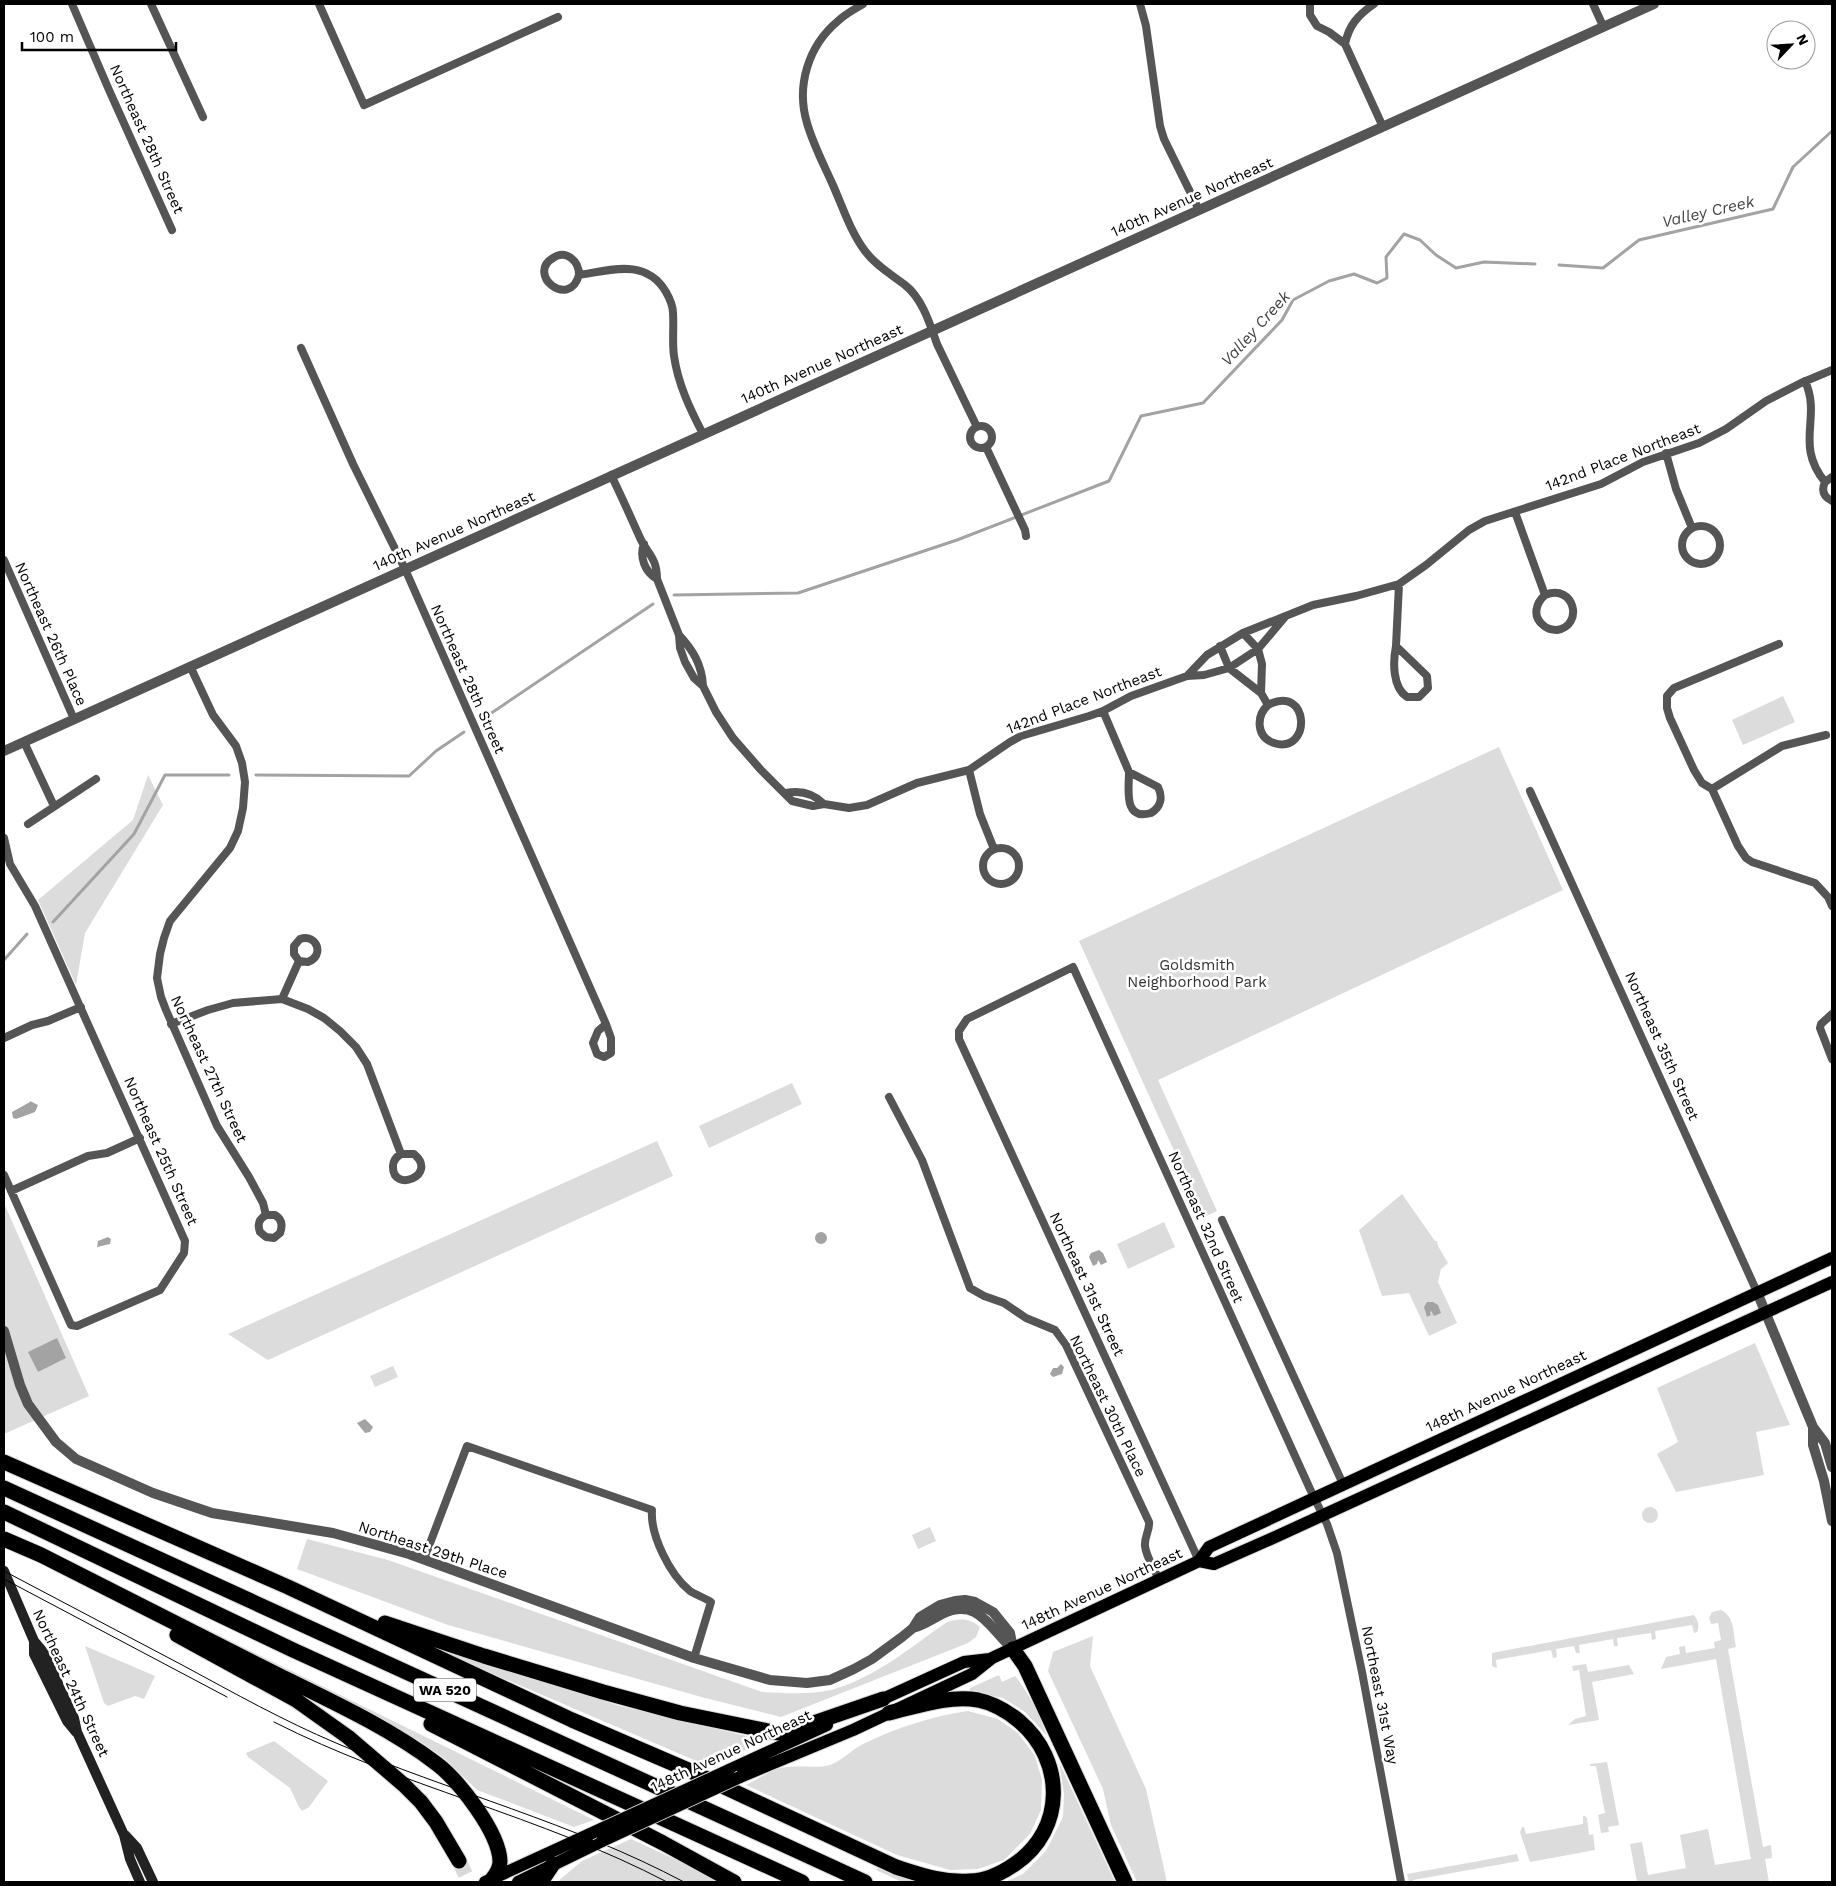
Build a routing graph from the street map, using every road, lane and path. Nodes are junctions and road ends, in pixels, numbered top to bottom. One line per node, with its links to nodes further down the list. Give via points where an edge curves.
1 (72, 4): 16 (street, Northeast 28th Street)
2 (151, 4): 13 (street)
3 (320, 4): 10 (street, via 364,105)
4 (863, 4): 18 (street, via 832,26 812,52 802,92 806,122 858,242 876,263 913,292)
5 (1140, 4): 15 (street, via 1160,126)
6 (1310, 4): 12 (street, via 1310,16 1317,26)
7 (1374, 4): 12 (street, via 1356,18)
8 (1593, 4): 11 (street)
9 (1654, 4): 11 (street, 140th Avenue Northeast)
10 (558, 17)
11 (1603, 26): 14 (street, 140th Avenue Northeast)
12 (1345, 44): 14 (street)
13 (204, 117)
14 (1383, 126): 15 (street, 140th Avenue Northeast)
15 (1199, 210): 18 (street, 140th Avenue Northeast)
16 (172, 230)
17 (579, 275): 17 (street, via 575,261 567,256 552,258 545,270 549,284 562,290 572,287); 23 (street, via 630,268 654,277 662,285 673,312 678,376 685,399)
18 (932, 330): 22 (street); 23 (street, 140th Avenue Northeast)
19 (300, 348): 34 (street, Northeast 28th Street)
20 (1832, 370): 21 (street, 142nd Place Northeast)
21 (1803, 382): 25 (street, 142nd Place Northeast, via 1766,400 1715,436); 28 (street, via 1809,396 1809,452 1816,471)
22 (976, 427): 24 (street, via 970,440 978,448); 24 (street, via 984,426 992,434 992,442)
23 (703, 434): 26 (street, 140th Avenue Northeast)
24 (986, 447): 32 (street)
25 (1666, 453): 30 (street, 142nd Place Northeast, via 1601,484); 31 (street)
26 (611, 475): 34 (street, 140th Avenue Northeast); 39 (street, via 652,557)
27 (1832, 477): 28 (street)
28 (1825, 482): 29 (street, via 1823,492)
29 (1832, 501)
30 (1515, 512): 35 (street, 142nd Place Northeast, via 1469,530); 36 (street)
31 (1692, 528): 31 (street, via 1682,540 1684,554 1696,564 1711,562 1720,550 1718,535 1706,526)
32 (1026, 536)
33 (4, 560): 51 (street, Northeast 26th Place)
34 (405, 569): 44 (street, 140th Avenue Northeast); 74 (street, Northeast 28th Street)
35 (1399, 584): 37 (street, 142nd Place Northeast, via 1313,605); 42 (street)
36 (1545, 595): 36 (street, via 1536,608 1538,618 1549,629 1564,627 1572,620 1572,604 1561,593)
37 (1285, 617): 38 (street, 142nd Place Northeast); 43 (street, 142nd Place Northeast)
38 (1244, 633): 41 (street, 142nd Place Northeast); 43 (street)
39 (679, 635): 47 (street, via 696,658); 47 (street, via 685,662)
40 (1779, 644): 58 (street, via 1674,688 1667,696 1670,718 1694,770 1702,783)
41 (1220, 646): 45 (street); 46 (street, 142nd Place Northeast)
42 (1396, 646): 42 (street, via 1427,676 1428,688 1419,697 1411,698 1401,691 1393,663)
43 (1258, 649): 45 (street, 142nd Place Northeast); 48 (street, via 1262,664)
44 (190, 666): 51 (street, 140th Avenue Northeast); 73 (street, Northeast 27th Street, via 213,716 236,746 245,782 238,831 230,848 170,921 164,938 157,978)
45 (1229, 668): 46 (street, 142nd Place Northeast); 48 (street)
46 (1187, 676): 50 (street, 142nd Place Northeast, via 1131,696)
47 (703, 686): 60 (street, via 733,738)
48 (1261, 693): 49 (street)
49 (1268, 705): 49 (street, via 1259,724 1263,735 1277,744 1293,740 1302,726 1298,710 1284,701)
50 (1103, 711): 55 (street, 142nd Place Northeast, via 1021,736); 56 (street)
51 (74, 719): 53 (street, 140th Avenue Northeast)
52 (1826, 735): 58 (street, via 1782,746)
53 (24, 742): 54 (street, 140th Avenue Northeast); 62 (street)
54 (4, 751)
55 (970, 770): 61 (street, 142nd Place Northeast, via 917,783 867,805 849,808); 65 (street, via 980,814)
56 (1129, 772): 56 (street, via 1158,787 1161,802 1151,813 1138,813 1128,803)
57 (96, 779): 62 (street)
58 (1712, 789): 67 (street, via 1746,858 1815,883)
59 (1530, 792): 87 (street, Northeast 35th Street)
60 (786, 793): 61 (street, via 806,792); 61 (street, via 792,801 800,804)
61 (824, 804)
62 (54, 806): 63 (street)
63 (28, 824)
64 (4, 838): 66 (street, Northeast 25th Street)
65 (994, 849): 65 (street, via 986,856 983,871 992,883 1003,885 1016,877 1019,862 1009,850)
66 (7, 865): 71 (street, Northeast 25th Street, via 35,906)
67 (1832, 906)
68 (300, 960): 70 (street)
69 (1073, 967): 95 (street, Northeast 32nd Street); 101 (street, Northeast 31st Street, via 967,1019 959,1031 959,1039)
70 (282, 999): 73 (street, via 233,1003); 80 (street, via 324,1018 356,1047 367,1064)
71 (81, 1007): 75 (street); 79 (street, Northeast 25th Street)
72 (1832, 1014): 76 (street, via 1820,1028)
73 (171, 1024): 83 (street, Northeast 27th Street, via 217,1126 249,1177)
74 (606, 1024)
75 (4, 1038)
76 (1830, 1048): 77 (street)
77 (1832, 1059)
78 (889, 1097): 104 (street, Northeast 30th Place, via 922,1160 970,1288 1055,1330 1066,1344 1149,1522 1145,1548)
79 (140, 1138): 82 (street, via 107,1153 88,1156); 82 (street, Northeast 25th Street, via 185,1241 184,1253 160,1290 77,1326 70,1325)
80 (401, 1154)
81 (4, 1175): 82 (street, Northeast 25th Street)
82 (11, 1191)
83 (266, 1215)
84 (1222, 1220): 93 (street, Northeast 32nd Street)
85 (1832, 1258): 87 (main road, 148th Avenue Northeast)
86 (1832, 1282): 88 (main road, 148th Avenue Northeast)
87 (1757, 1292): 88 (street, Northeast 35th Street); 93 (main road, 148th Avenue Northeast)
88 (1766, 1313): 90 (street, Northeast 35th Street); 97 (main road, 148th Avenue Northeast)
89 (4, 1331): 100 (street, Northeast 29th Place, via 28,1404 56,1442 76,1459 153,1493 212,1513 333,1533)
90 (1813, 1426): 92 (street, via 1825,1443); 98 (street, via 1813,1445)
91 (8, 1464): 105 (highway)
92 (1832, 1467)
93 (1343, 1484): 95 (main road, 148th Avenue Northeast)
94 (4, 1488): 121 (highway, WA 520)
95 (1313, 1498): 97 (street, Northeast 32nd Street); 101 (main road, 148th Avenue Northeast, via 1209,1547)
96 (4, 1512): 107 (highway, WA 520)
97 (1323, 1516): 101 (main road, 148th Avenue Northeast, via 1214,1564); 123 (street, Northeast 31st Way, via 1337,1553 1348,1603)
98 (1832, 1521)
99 (7, 1541): 102 (highway, via 41,1555)
100 (424, 1560): 108 (street, Northeast 29th Place); 108 (street, via 466,1446 652,1510 656,1539 675,1576 691,1591 711,1602)
101 (1198, 1561): 104 (main road, 148th Avenue Northeast)
102 (61, 1569): 112 (highway, via 296,1700 334,1726 421,1802); 114 (highway, via 371,1721 436,1764 457,1782 492,1836 500,1860 498,1869)
103 (4, 1571): 111 (main road, Northeast 24th Street, via 34,1641 44,1653 74,1718 77,1732)
104 (1159, 1580): 106 (main road, 148th Avenue Northeast)
105 (288, 1587): 109 (highway, via 380,1621 565,1681 739,1726 784,1733); 109 (highway, via 896,1867 931,1879 972,1881 991,1878 1023,1858 1045,1831 1054,1798 1046,1756 1026,1728 1011,1714 980,1700 963,1698)
106 (1013, 1649): 108 (street, Northeast 29th Place, via 1010,1633 993,1612 975,1602 955,1601 940,1605 920,1617 913,1628 872,1659 830,1680 807,1683 770,1680); 109 (main road, 148th Avenue Northeast, via 992,1658 964,1662); 122 (highway, via 1025,1666)
107 (293, 1650): 119 (highway, via 344,1681 547,1782); 120 (highway, WA 520)
108 (694, 1658)
109 (886, 1706): 110 (main road, 148th Avenue Northeast)
110 (734, 1773): 113 (main road, 148th Avenue Northeast, bridge); 114 (main road, 148th Avenue Northeast, bridge)
111 (124, 1834): 115 (main road, Northeast 24th Street); 116 (main road, Northeast 24th Street, via 138,1848)
112 (459, 1861)
113 (553, 1864): 117 (main road, 148th Avenue Northeast); 118 (highway)
114 (489, 1880)
115 (140, 1882)
116 (153, 1882)
117 (518, 1882)
118 (541, 1882)
119 (734, 1882)
120 (802, 1882)
121 (865, 1882)
122 (1124, 1882)
123 (1401, 1882)

